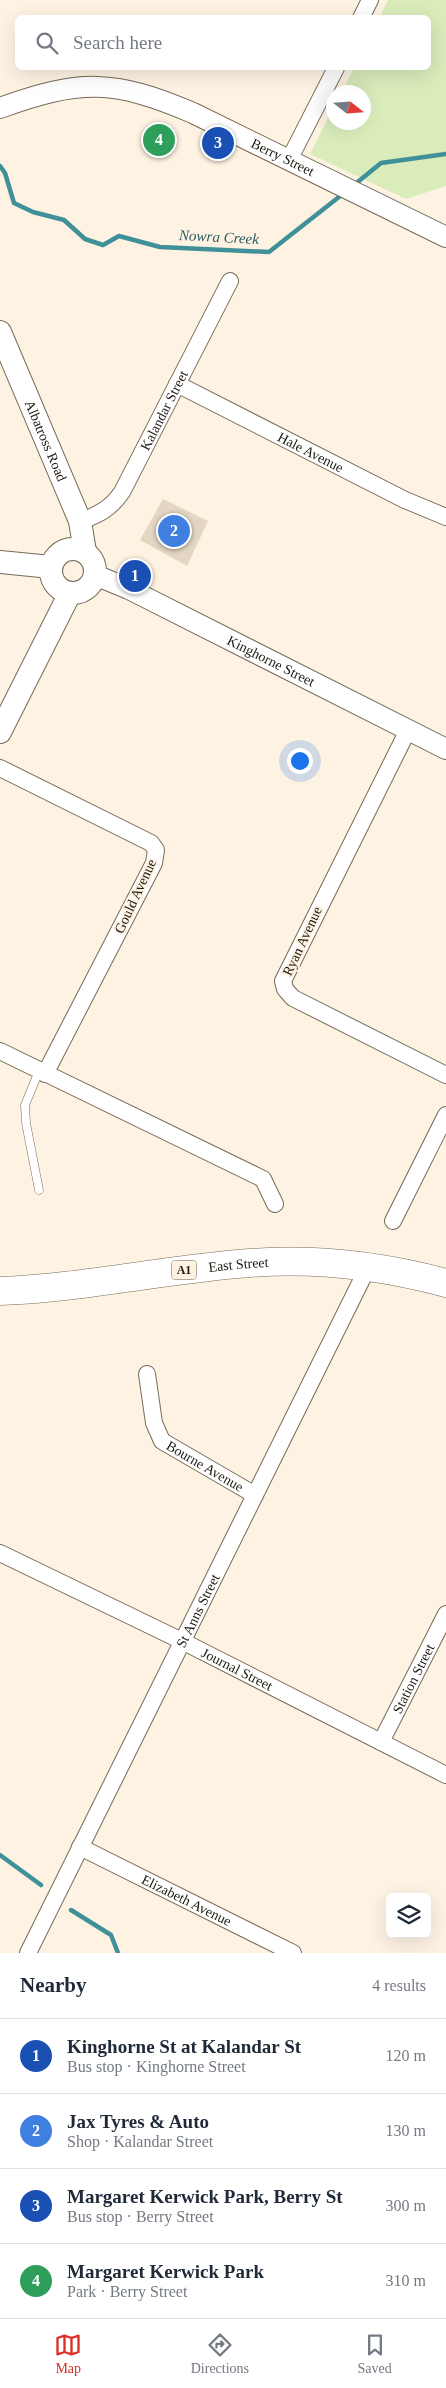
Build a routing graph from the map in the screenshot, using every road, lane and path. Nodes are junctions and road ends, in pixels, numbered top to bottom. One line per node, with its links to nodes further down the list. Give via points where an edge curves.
1 (370, 0): 2 (street)
2 (362, 15)
3 (335, 70): 5 (street)
4 (0, 108): 5 (street, Berry Street, via 58,89 112,88 152,96)
5 (289, 160): 6 (street, Berry Street)
6 (446, 237)
7 (230, 281): 9 (street, Kalandar Street)
8 (0, 332): 11 (main road, Albatross Road)
9 (177, 384): 10 (street, Hale Avenue, via 405,500); 11 (street, Kalandar Street, via 114,504 104,512)
10 (446, 517)
11 (80, 521): 12 (main road, Albatross Road)
12 (85, 552): 14 (main road, via 73,548 61,552); 15 (main road, via 94,562)
13 (0, 562): 14 (main road)
14 (51, 567): 16 (main road, via 57,587)
15 (95, 575): 16 (main road, via 84,591); 17 (street, Kinghorne Street, via 129,588)
16 (70, 593): 18 (main road)
17 (408, 730): 19 (street, Kinghorne Street); 23 (street, Ryan Avenue, via 283,981 293,998)
18 (0, 732)
19 (446, 749)
20 (0, 768): 22 (street, Gould Avenue, via 151,843 156,850 154,864)
21 (0, 1051): 22 (street)
22 (42, 1072): 25 (lane, via 26,1105 26,1123); 26 (street, via 263,1179)
23 (446, 1075)
24 (446, 1115): 27 (street)
25 (39, 1190)
26 (275, 1204)
27 (393, 1221)
28 (368, 1267): 29 (highway, East Street / A1); 30 (highway, East Street / A1, via 325,1262 250,1263); 32 (street, St Anns Street)
29 (446, 1283)
30 (0, 1291)
31 (146, 1374): 32 (street, Bourne Avenue, via 154,1424 162,1441)
32 (255, 1495): 35 (street, St Anns Street)
33 (0, 1553): 35 (street, Journal Street)
34 (446, 1614): 36 (street, Station Street)
35 (182, 1642): 36 (street, Journal Street); 38 (street, St Anns Street)
36 (381, 1742): 37 (street, Journal Street)
37 (446, 1775)
38 (80, 1847): 39 (street, St Anns Street); 40 (street, Elizabeth Avenue)
39 (28, 1953)
40 (292, 1953)

